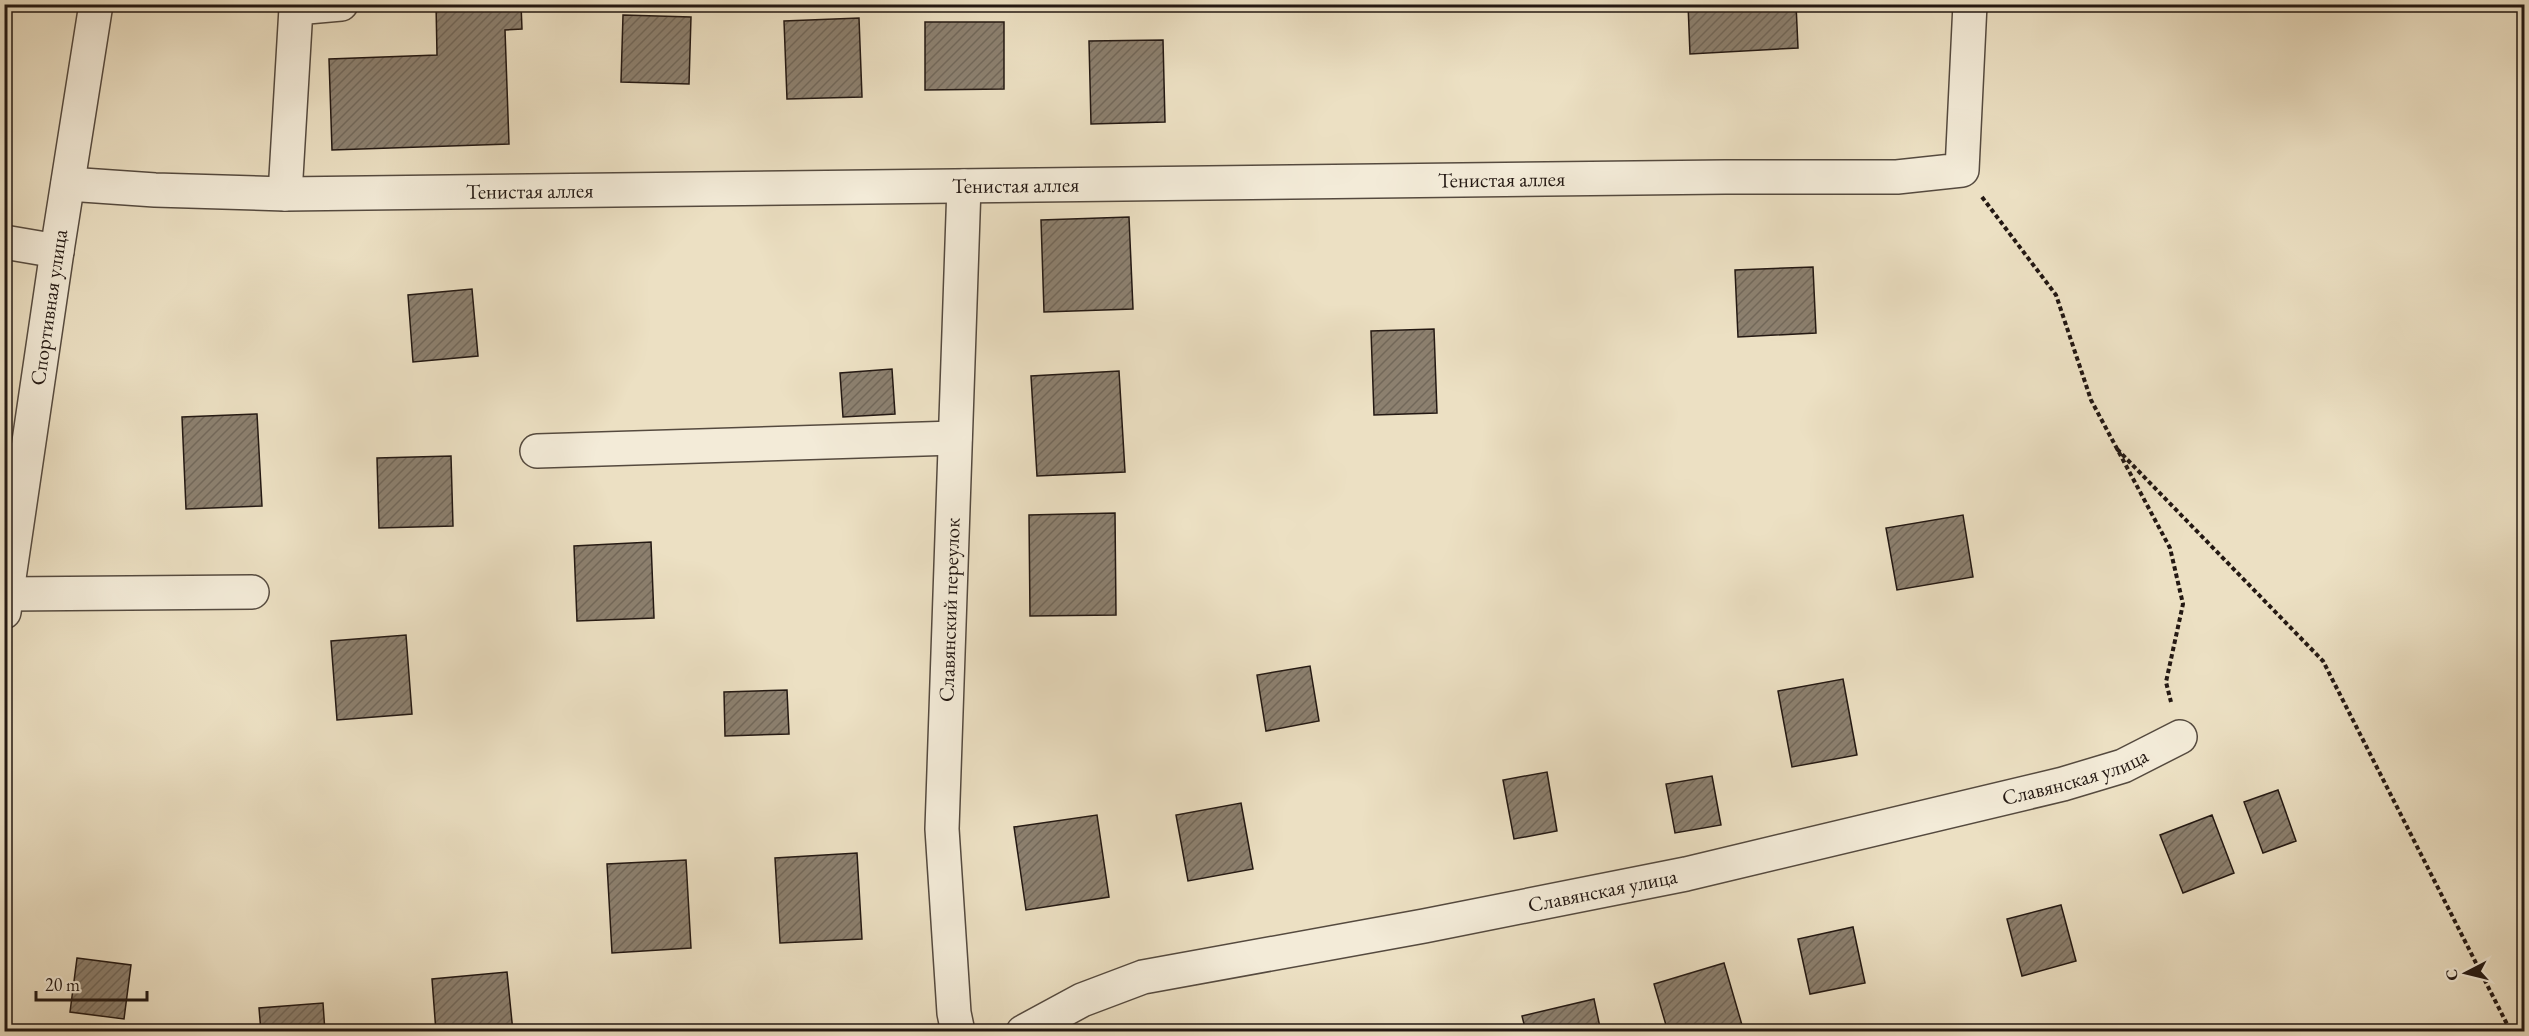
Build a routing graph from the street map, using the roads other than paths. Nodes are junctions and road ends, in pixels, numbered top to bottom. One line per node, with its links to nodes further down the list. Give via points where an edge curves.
1 (96, 4): 4 (street, Спортивная улица)
2 (341, 4): 6 (street, via 296,8)
3 (1970, 4): 5 (street, Тенистая аллея, via 1962,170 1897,177)
4 (68, 184): 6 (street, Тенистая аллея); 8 (street, Спортивная улица)
5 (964, 186): 6 (street, Тенистая аллея); 9 (street, Славянский переулок)
6 (285, 194)
7 (4, 243): 8 (street)
8 (57, 250): 12 (street, Спортивная улица)
9 (955, 438): 10 (street); 14 (street, Славянский переулок, via 942,829)
10 (537, 451)
11 (252, 592): 12 (street)
12 (6, 603)
13 (2180, 737): 15 (street, Славянская улица, via 2123,766 2063,784 1686,874 1143,977 1082,1000)
14 (958, 1032)
15 (1023, 1032)

